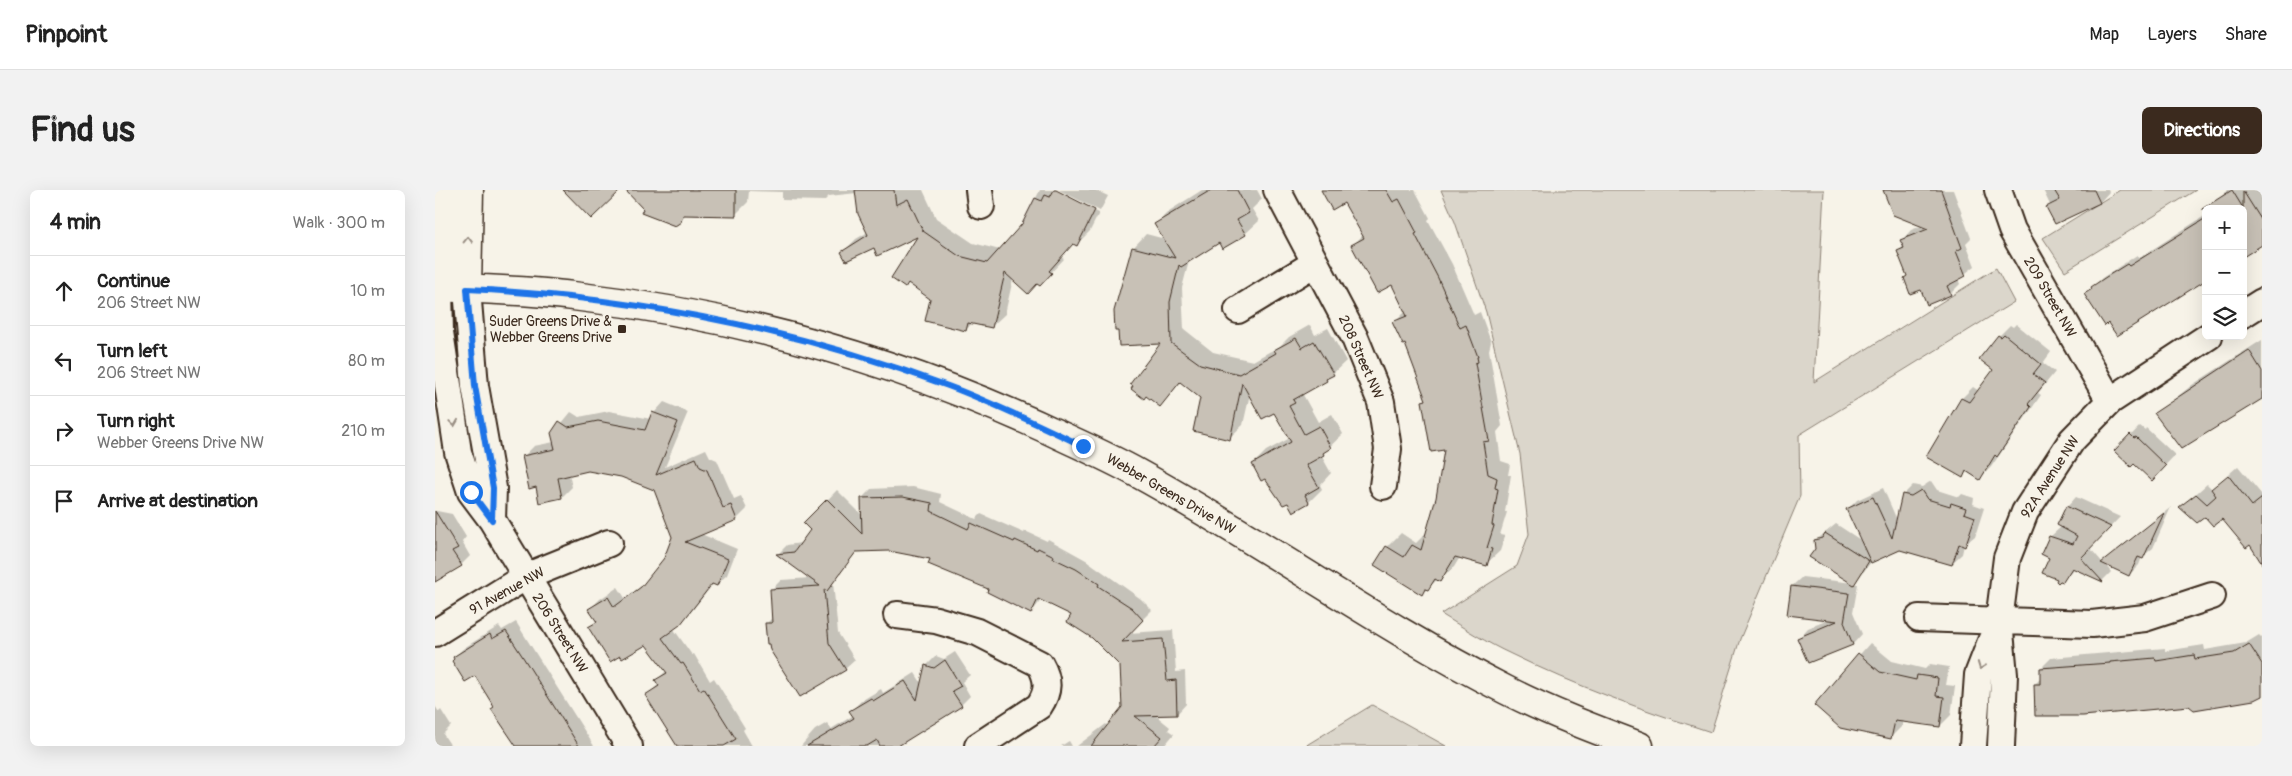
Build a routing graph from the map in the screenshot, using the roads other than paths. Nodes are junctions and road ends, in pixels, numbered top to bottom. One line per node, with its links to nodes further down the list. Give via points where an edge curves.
1 (436, 190): 6 (main road)
2 (443, 190): 8 (main road)
3 (469, 190): 9 (main road, one-way to 3)
4 (1277, 190): 7 (street, 208 Street NW)
5 (1997, 190): 14 (street, 209 Street NW, via 2012,230)
6 (435, 196)
7 (1315, 263): 11 (street); 15 (street, 208 Street NW, via 1355,338 1381,402 1388,449)
8 (437, 287): 9 (main road, Webber Greens Drive NW); 16 (street, 206 Street NW, one-way to 16, via 440,332 458,452 471,492)
9 (467, 289): 16 (street, via 475,386 493,488); 26 (main road, Webber Greens Drive NW, via 577,296 719,319 865,357 948,386 1018,415 1137,473 1413,639 1508,692)
10 (2262, 302): 12 (street)
11 (1238, 310)
12 (2247, 311)
13 (2203, 340): 14 (street, 92A Avenue NW)
14 (2110, 401): 22 (street, 92A Avenue NW, via 2072,440 2025,512 2007,558)
15 (1383, 486)
16 (492, 520): 18 (street, 206 Street NW)
17 (609, 543): 18 (street, 91 Avenue NW)
18 (525, 577): 23 (street, 91 Avenue NW); 24 (street, 206 Street NW)
19 (2212, 596): 22 (street, via 2145,618 2092,624)
20 (897, 616): 25 (street, via 936,620 977,632 1040,664 1048,686 1039,706)
21 (1919, 618): 22 (street)
22 (1999, 621): 27 (street, 92A Avenue NW, one-way to 27, via 1978,675); 28 (street, 92A Avenue NW, via 2004,675)
23 (435, 633)
24 (629, 746)
25 (978, 746)
26 (1639, 746)
27 (1973, 746)
28 (2001, 746)

